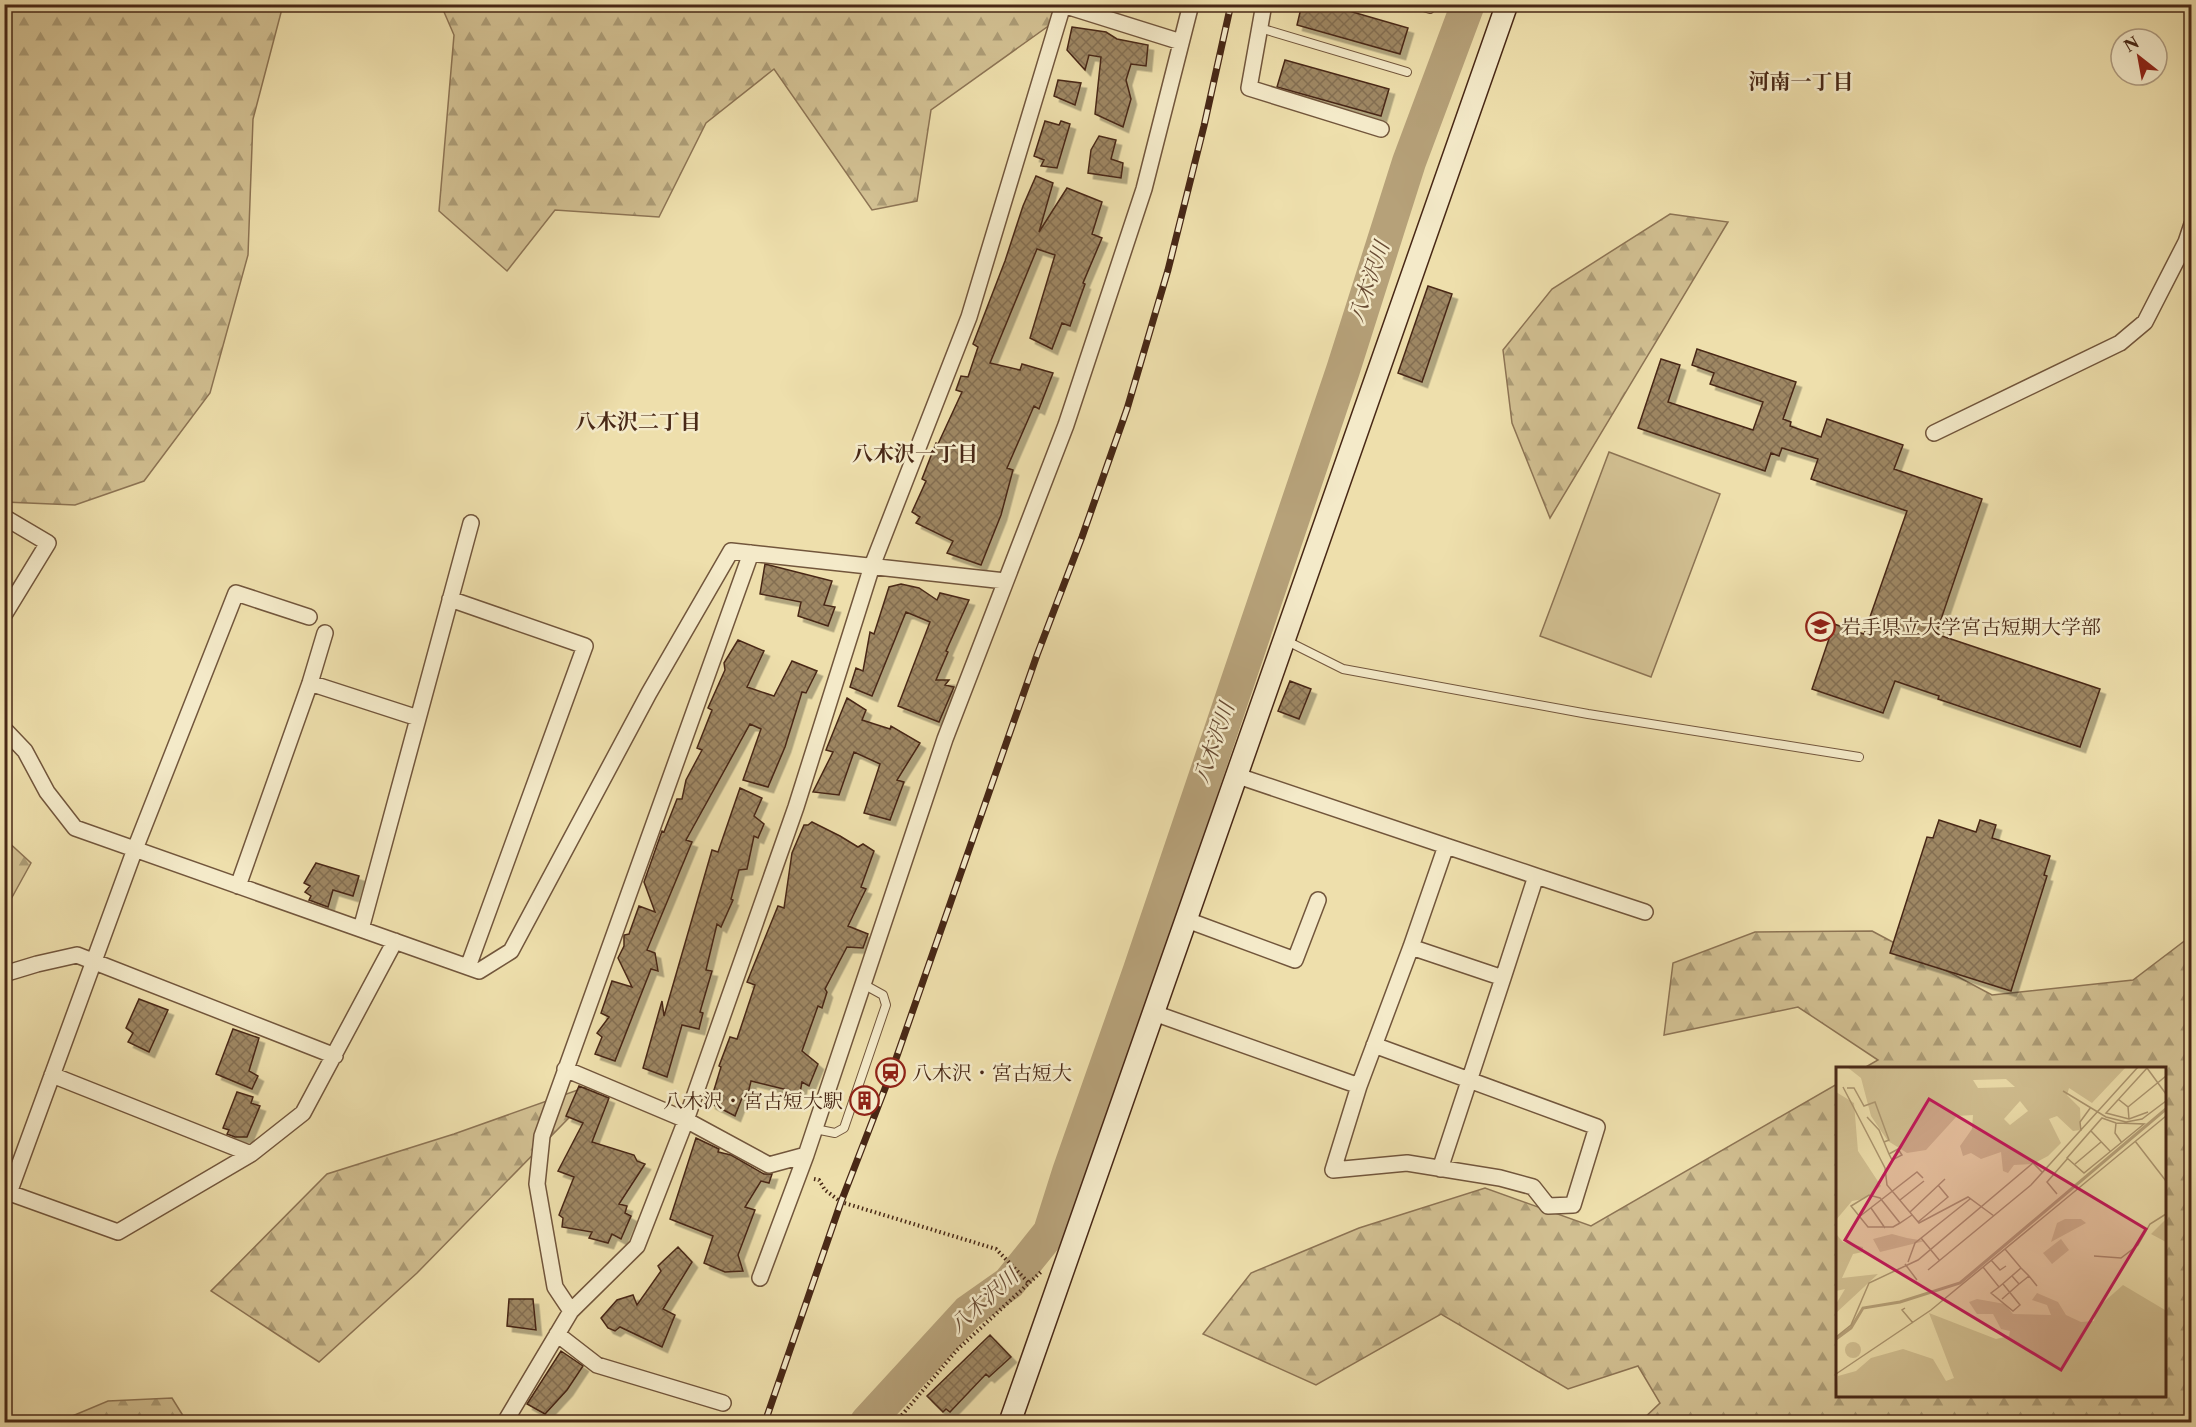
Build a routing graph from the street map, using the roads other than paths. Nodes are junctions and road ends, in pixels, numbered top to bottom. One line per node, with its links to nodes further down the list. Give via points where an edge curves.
1 (1191, 4): 7 (street)
2 (1264, 4): 6 (street)
3 (1414, 4): 5 (lane)
4 (1507, 4): 21 (street)
5 (1430, 9)
6 (1260, 28): 8 (lane); 9 (street, via 1249,88)
7 (1181, 42): 15 (street, via 1063,5 969,317); 16 (street, via 1144,189 1065,425)
8 (1407, 72)
9 (1381, 129)
10 (2192, 224): 11 (street, via 2145,322 2120,343)
11 (1934, 433)
12 (4, 516): 18 (street, via 48,543)
13 (471, 523): 17 (street)
14 (752, 553): 15 (street); 38 (street, via 731,551 649,693 511,951 479,971); 45 (street)
15 (872, 566): 16 (street); 49 (street, via 796,807)
16 (1005, 581): 41 (street, via 945,739)
17 (450, 599): 23 (street); 38 (street, via 585,646)
18 (4, 615)
19 (309, 617): 28 (street, via 237,593)
20 (325, 633): 22 (street)
21 (1285, 640): 25 (lane, via 1343,669 1588,714); 26 (street)
22 (310, 683): 23 (street); 30 (street)
23 (418, 717): 34 (street)
24 (4, 729): 28 (street, via 25,752 47,792 75,828)
25 (1859, 757)
26 (1238, 776): 27 (street); 33 (street)
27 (1446, 846): 29 (street); 36 (street)
28 (135, 849): 30 (street); 37 (street)
29 (1536, 876): 32 (street); 40 (street)
30 (238, 886): 34 (street)
31 (1318, 900): 33 (street, via 1295,960)
32 (1645, 912)
33 (1186, 920): 42 (street)
34 (361, 929): 35 (street)
35 (395, 941): 38 (street); 44 (street)
36 (1411, 947): 40 (street); 43 (street)
37 (93, 962): 39 (street, via 77,955); 44 (street); 46 (street)
38 (468, 967)
39 (4, 974)
40 (1503, 978): 47 (street)
41 (863, 984): 50 (street); 50 (lane, via 883,995 886,1005 844,1128 835,1133)
42 (1154, 1013): 48 (street); 60 (street)
43 (1374, 1046): 47 (street); 48 (street)
44 (335, 1056): 51 (street, via 303,1113)
45 (565, 1069): 49 (street); 56 (street, via 542,1136 537,1184 555,1287)
46 (52, 1075): 51 (street); 54 (street)
47 (1469, 1080): 53 (street); 53 (street, via 1597,1127 1573,1204 1548,1206 1533,1187)
48 (1359, 1086): 53 (street, via 1333,1170 1407,1163)
49 (686, 1120): 52 (street, via 769,1165); 56 (street, via 637,1246)
50 (814, 1129): 52 (street)
51 (252, 1154): 54 (street, via 117,1232)
52 (806, 1155): 55 (street)
53 (1440, 1169)
54 (7, 1192)
55 (760, 1278)
56 (571, 1311): 57 (street)
57 (557, 1334): 58 (street, via 597,1365); 59 (street)
58 (723, 1403)
59 (505, 1422)
60 (1010, 1422)

